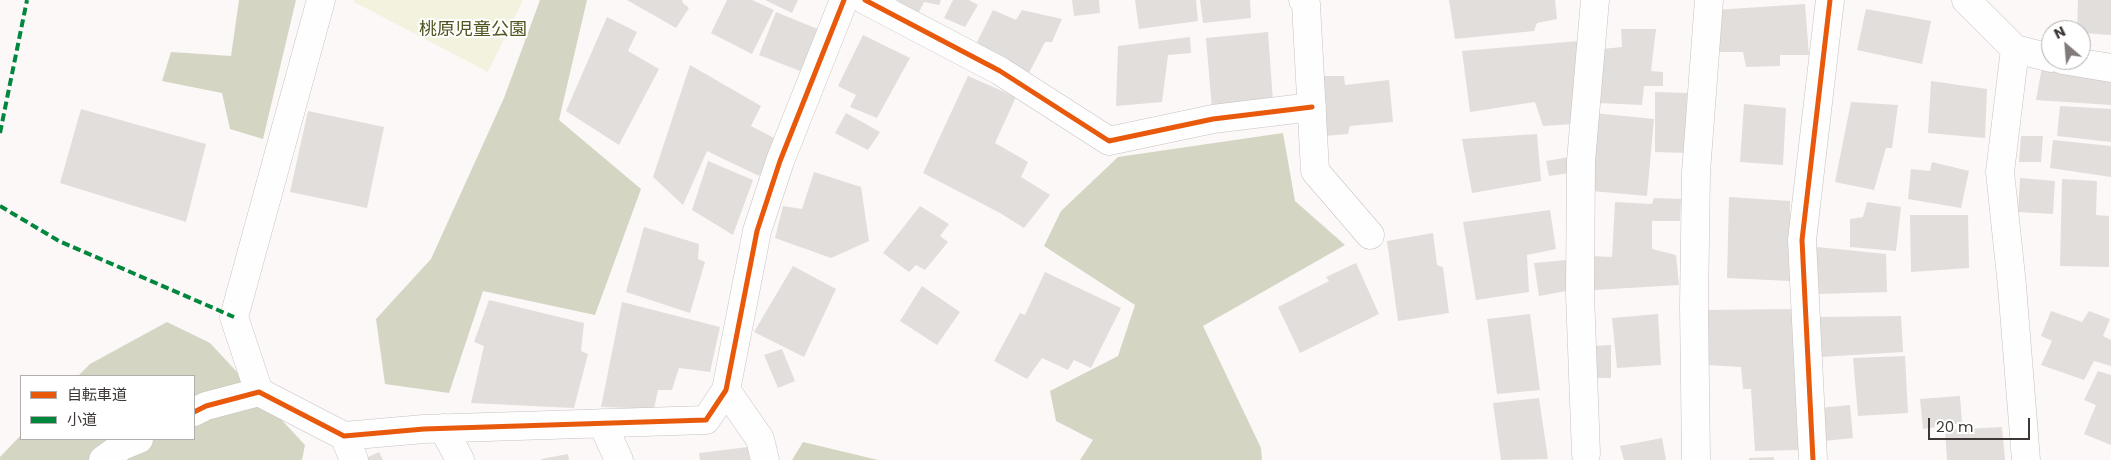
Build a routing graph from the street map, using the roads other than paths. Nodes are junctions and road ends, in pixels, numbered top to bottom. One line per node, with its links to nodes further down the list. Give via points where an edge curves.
1 (321, 0): 16 (street, via 234,318)
2 (844, 0): 15 (street, via 780,161 757,231)
3 (865, 0): 13 (street, via 1000,71 1109,141 1214,119)
4 (1303, 0): 13 (street, via 1306,4)
5 (1595, 0): 22 (street, via 1581,162 1580,294)
6 (1709, 0): 27 (street, via 1696,172)
7 (1830, 0): 28 (street, via 1802,240)
8 (1966, 0): 9 (street)
9 (2015, 49): 10 (street); 29 (street, via 2000,172)
10 (2041, 56)
11 (2091, 65): 12 (street)
12 (2111, 68)
13 (1312, 107): 14 (street, via 1315,171)
14 (1370, 235)
15 (726, 390): 18 (street, via 706,420); 26 (street, via 760,439)
16 (259, 392): 17 (street); 21 (street)
17 (195, 412)
18 (602, 423): 19 (street); 25 (street)
19 (443, 428): 21 (street); 24 (street)
20 (137, 440): 23 (street)
21 (345, 452)
22 (1586, 454)
23 (103, 460)
24 (460, 460)
25 (619, 460)
26 (765, 460)
27 (1696, 460)
28 (1813, 460)
29 (2026, 460)

